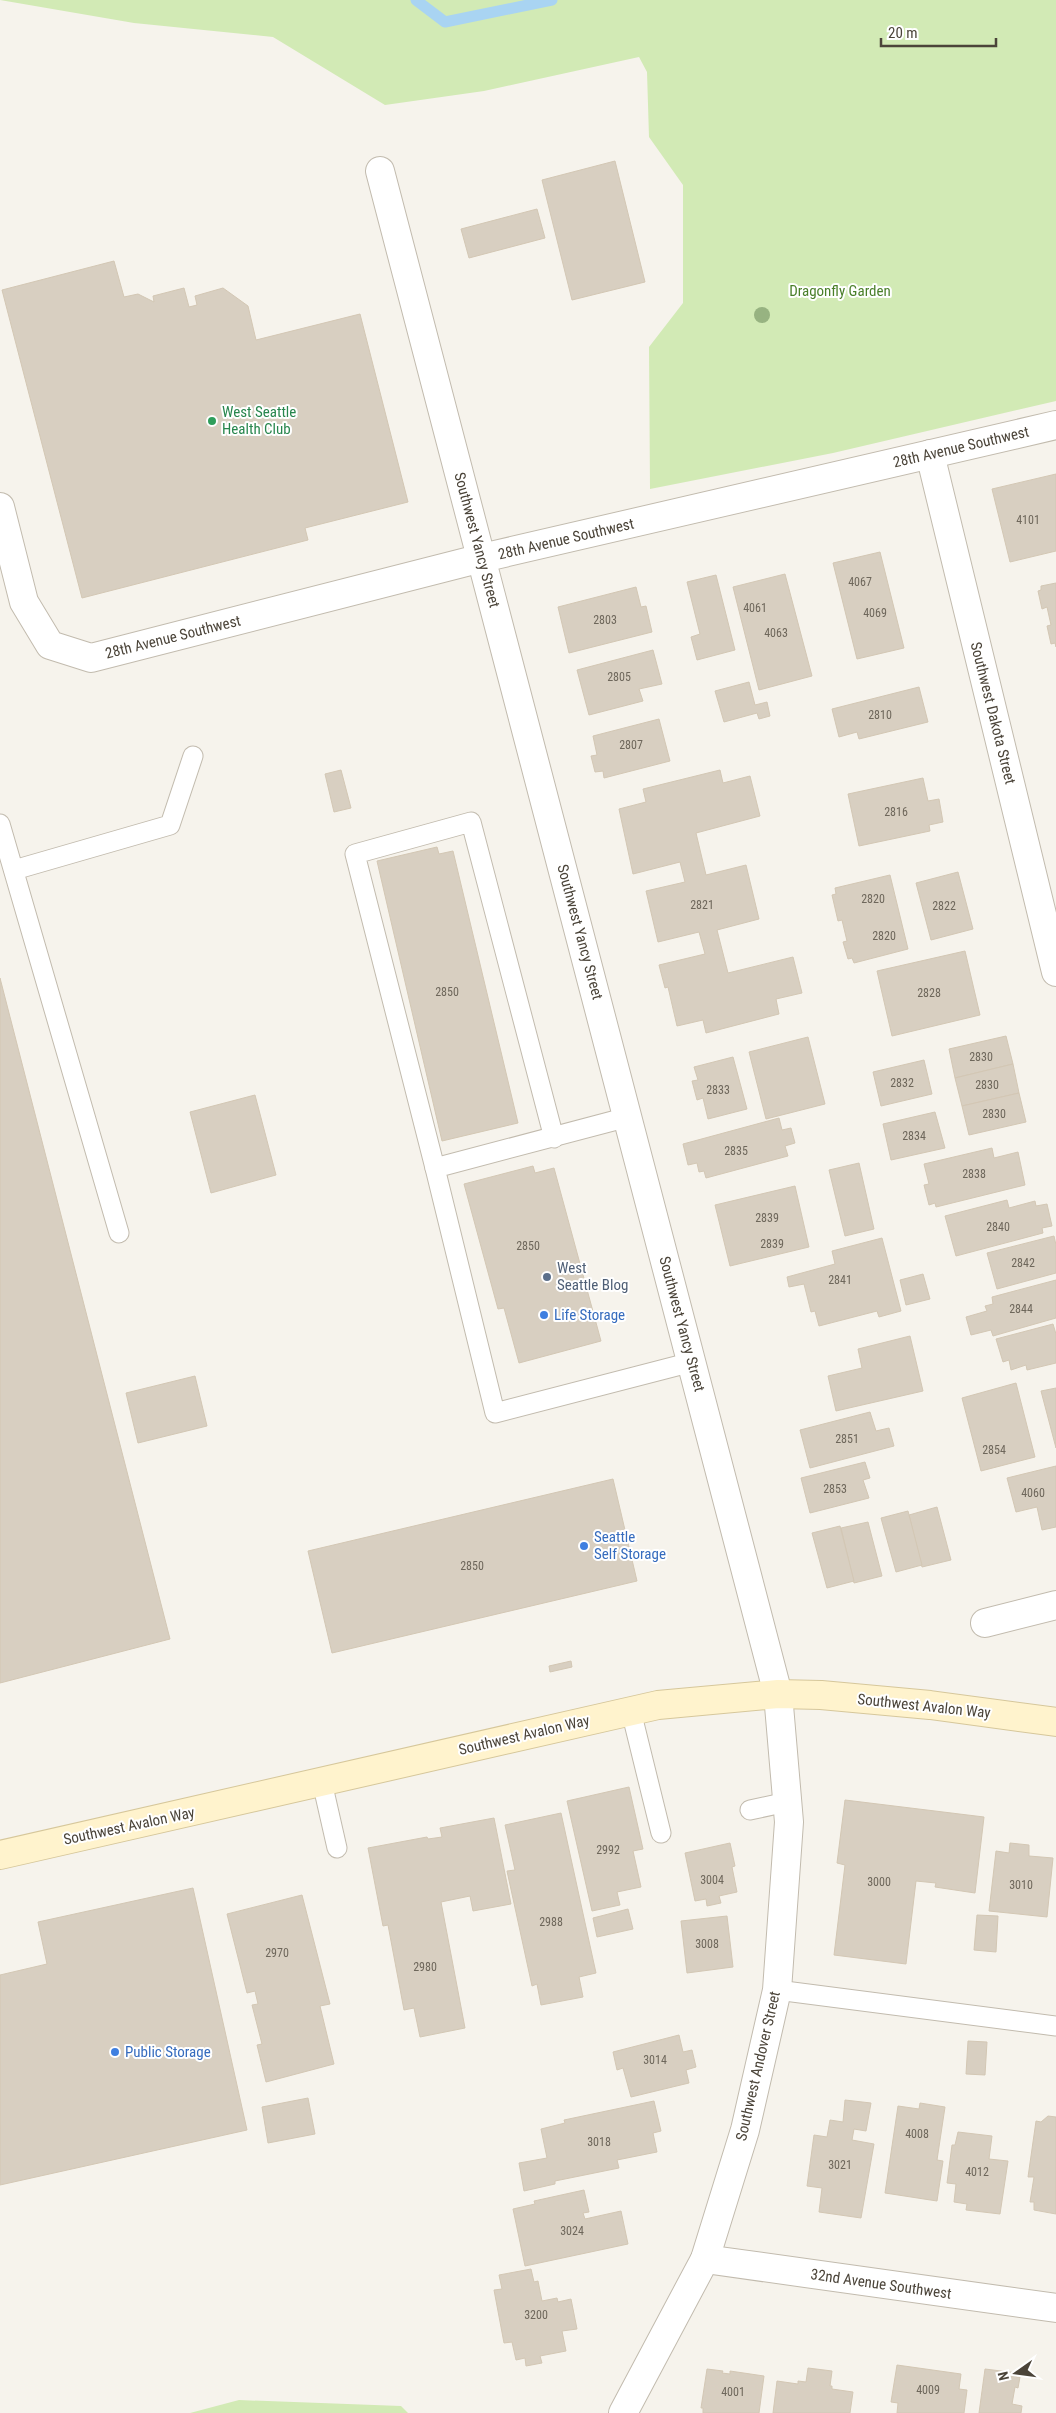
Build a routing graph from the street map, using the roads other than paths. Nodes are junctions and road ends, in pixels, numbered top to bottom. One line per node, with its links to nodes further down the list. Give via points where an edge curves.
1 (380, 171): 5 (street, Southwest Yancy Street)
2 (1056, 425): 3 (street, 28th Avenue Southwest)
3 (930, 454): 5 (street, 28th Avenue Southwest); 9 (street, Southwest Dakota Street)
4 (0, 507): 5 (street, 28th Avenue Southwest, via 24,602 50,645 91,658)
5 (482, 558): 10 (street, Southwest Yancy Street)
6 (193, 756): 8 (lane, via 170,825)
7 (0, 824): 8 (lane)
8 (14, 870): 13 (lane)
9 (1056, 972)
10 (628, 1117): 11 (lane); 14 (street, Southwest Yancy Street)
11 (554, 1138): 12 (lane); 12 (lane, via 471,822 355,854)
12 (435, 1168): 14 (lane, via 495,1413)
13 (119, 1233)
14 (692, 1362): 17 (street, Southwest Yancy Street)
15 (1056, 1606): 16 (street)
16 (985, 1623)
17 (778, 1694): 18 (main road, Southwest Avalon Way, via 658,1705); 19 (main road, Southwest Avalon Way, via 930,1705); 21 (street, Southwest Andover Street)
18 (630, 1711): 20 (main road, Southwest Avalon Way); 23 (lane)
19 (1056, 1722)
20 (322, 1782): 24 (lane); 25 (main road, Southwest Avalon Way)
21 (787, 1802): 22 (lane); 26 (street, Southwest Andover Street, via 789,1822)
22 (750, 1810)
23 (661, 1833)
24 (337, 1848)
25 (0, 1855)
26 (777, 1990): 27 (lane); 28 (street, Southwest Andover Street, via 745,2130)
27 (1056, 2026)
28 (705, 2259): 29 (street, 32nd Avenue Southwest); 30 (street, Southwest Andover Street)
29 (1056, 2308)
30 (623, 2413)

